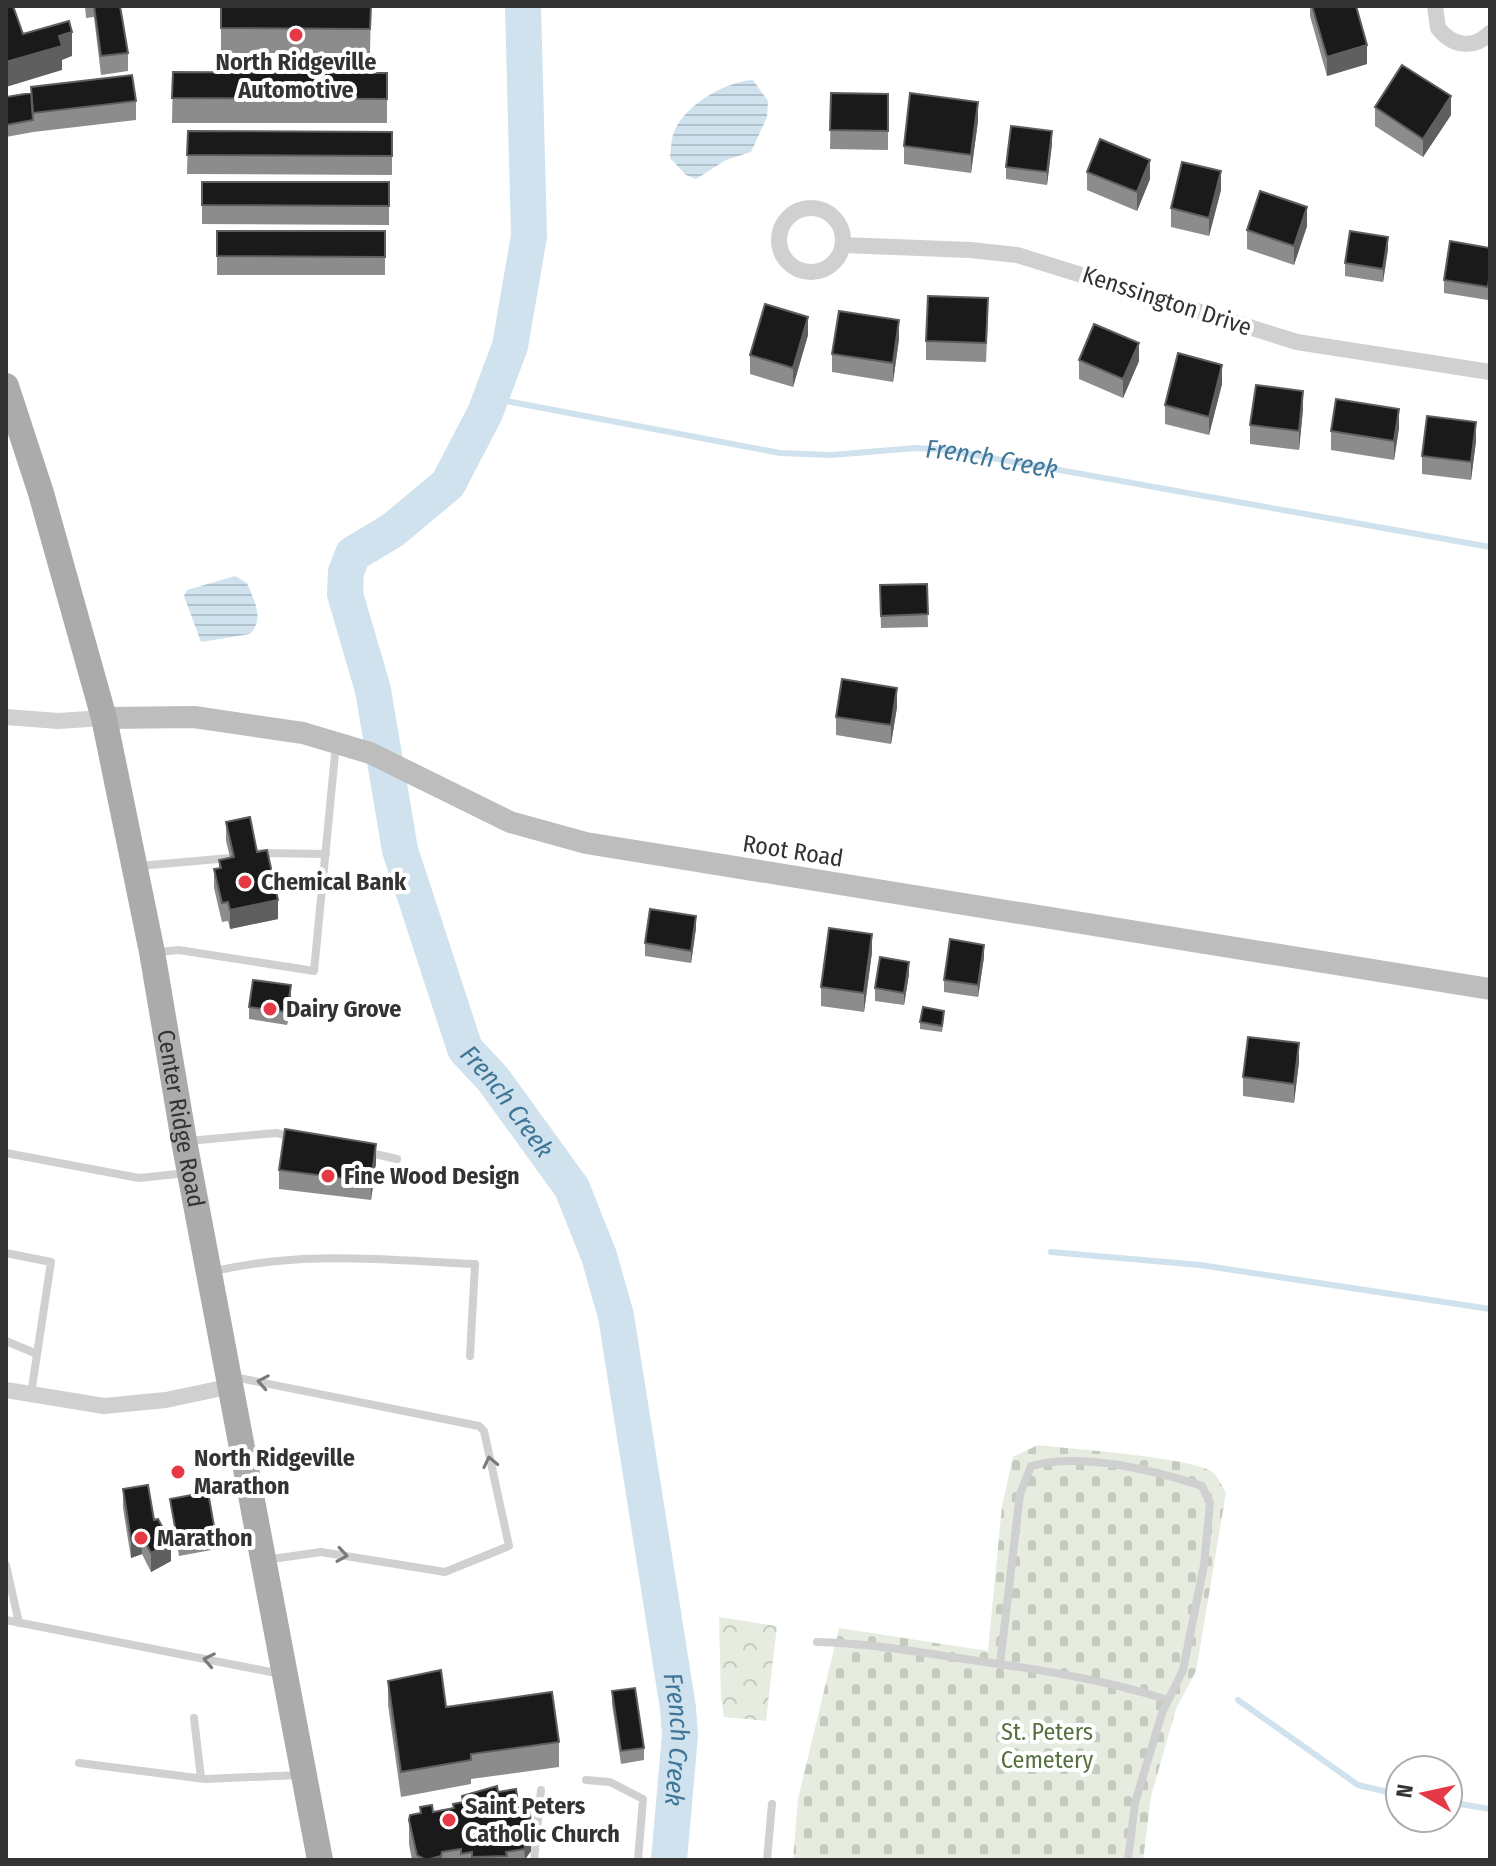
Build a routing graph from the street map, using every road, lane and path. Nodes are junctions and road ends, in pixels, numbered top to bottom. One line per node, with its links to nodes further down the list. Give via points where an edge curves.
1 (1435, 6): 2 (street, via 1438,28 1453,42 1474,44)
2 (1490, 33)
3 (843, 245): 3 (street, via 839,224 822,210 800,209 780,233 787,262 805,272 833,263); 4 (street, Kenssington Drive, via 1017,255 1297,342)
4 (1490, 372)
5 (6, 386): 7 (main road, Center Ridge Road)
6 (6, 717): 7 (street)
7 (104, 718): 8 (street, Root Road, via 230,721); 12 (main road, Center Ridge Road)
8 (336, 742): 10 (lane); 14 (street, Root Road, via 406,769 502,818 586,843)
9 (253, 853): 10 (lane)
10 (326, 854): 13 (lane, via 314,971 179,950)
11 (230, 858): 12 (lane)
12 (135, 867): 13 (main road, Center Ridge Road)
13 (152, 952): 16 (main road, Center Ridge Road)
14 (1490, 989)
15 (300, 1139): 16 (lane, via 276,1133)
16 (184, 1141): 20 (main road, Center Ridge Road)
17 (355, 1150): 19 (lane)
18 (6, 1153): 20 (lane, via 139,1178)
19 (397, 1159)
20 (191, 1172): 22 (main road, Center Ridge Road)
21 (6, 1253): 24 (lane, via 51,1262)
22 (210, 1272): 25 (lane, via 305,1256 475,1264); 26 (main road, Center Ridge Road)
23 (6, 1341): 24 (lane)
24 (37, 1354): 28 (lane)
25 (470, 1356)
26 (231, 1382): 28 (street, via 166,1400 116,1405); 29 (main road, Center Ridge Road); 29 (lane, one-way to 26, via 321,1552 445,1572 509,1546 479,1426)
27 (6, 1390): 28 (street)
28 (31, 1395)
29 (264, 1560): 35 (main road, Center Ridge Road)
30 (6, 1565): 32 (lane)
31 (6, 1620): 32 (lane)
32 (19, 1623): 35 (lane, one-way to 32)
33 (817, 1642): 34 (lane)
34 (1000, 1664): 36 (lane, via 1125,1686); 36 (lane, via 1020,1494 1031,1466 1056,1459 1165,1473 1202,1486 1210,1503 1183,1670)
35 (286, 1675): 39 (main road, Center Ridge Road)
36 (1168, 1700): 48 (lane, via 1135,1803)
37 (194, 1718): 40 (lane)
38 (79, 1763): 40 (lane)
39 (304, 1775): 40 (lane); 44 (main road, Center Ridge Road)
40 (201, 1778)
41 (586, 1780): 46 (lane, via 610,1782 643,1799)
42 (541, 1790): 45 (lane)
43 (772, 1804): 47 (lane)
44 (320, 1860)
45 (534, 1860)
46 (638, 1860)
47 (767, 1860)
48 (1128, 1860)

